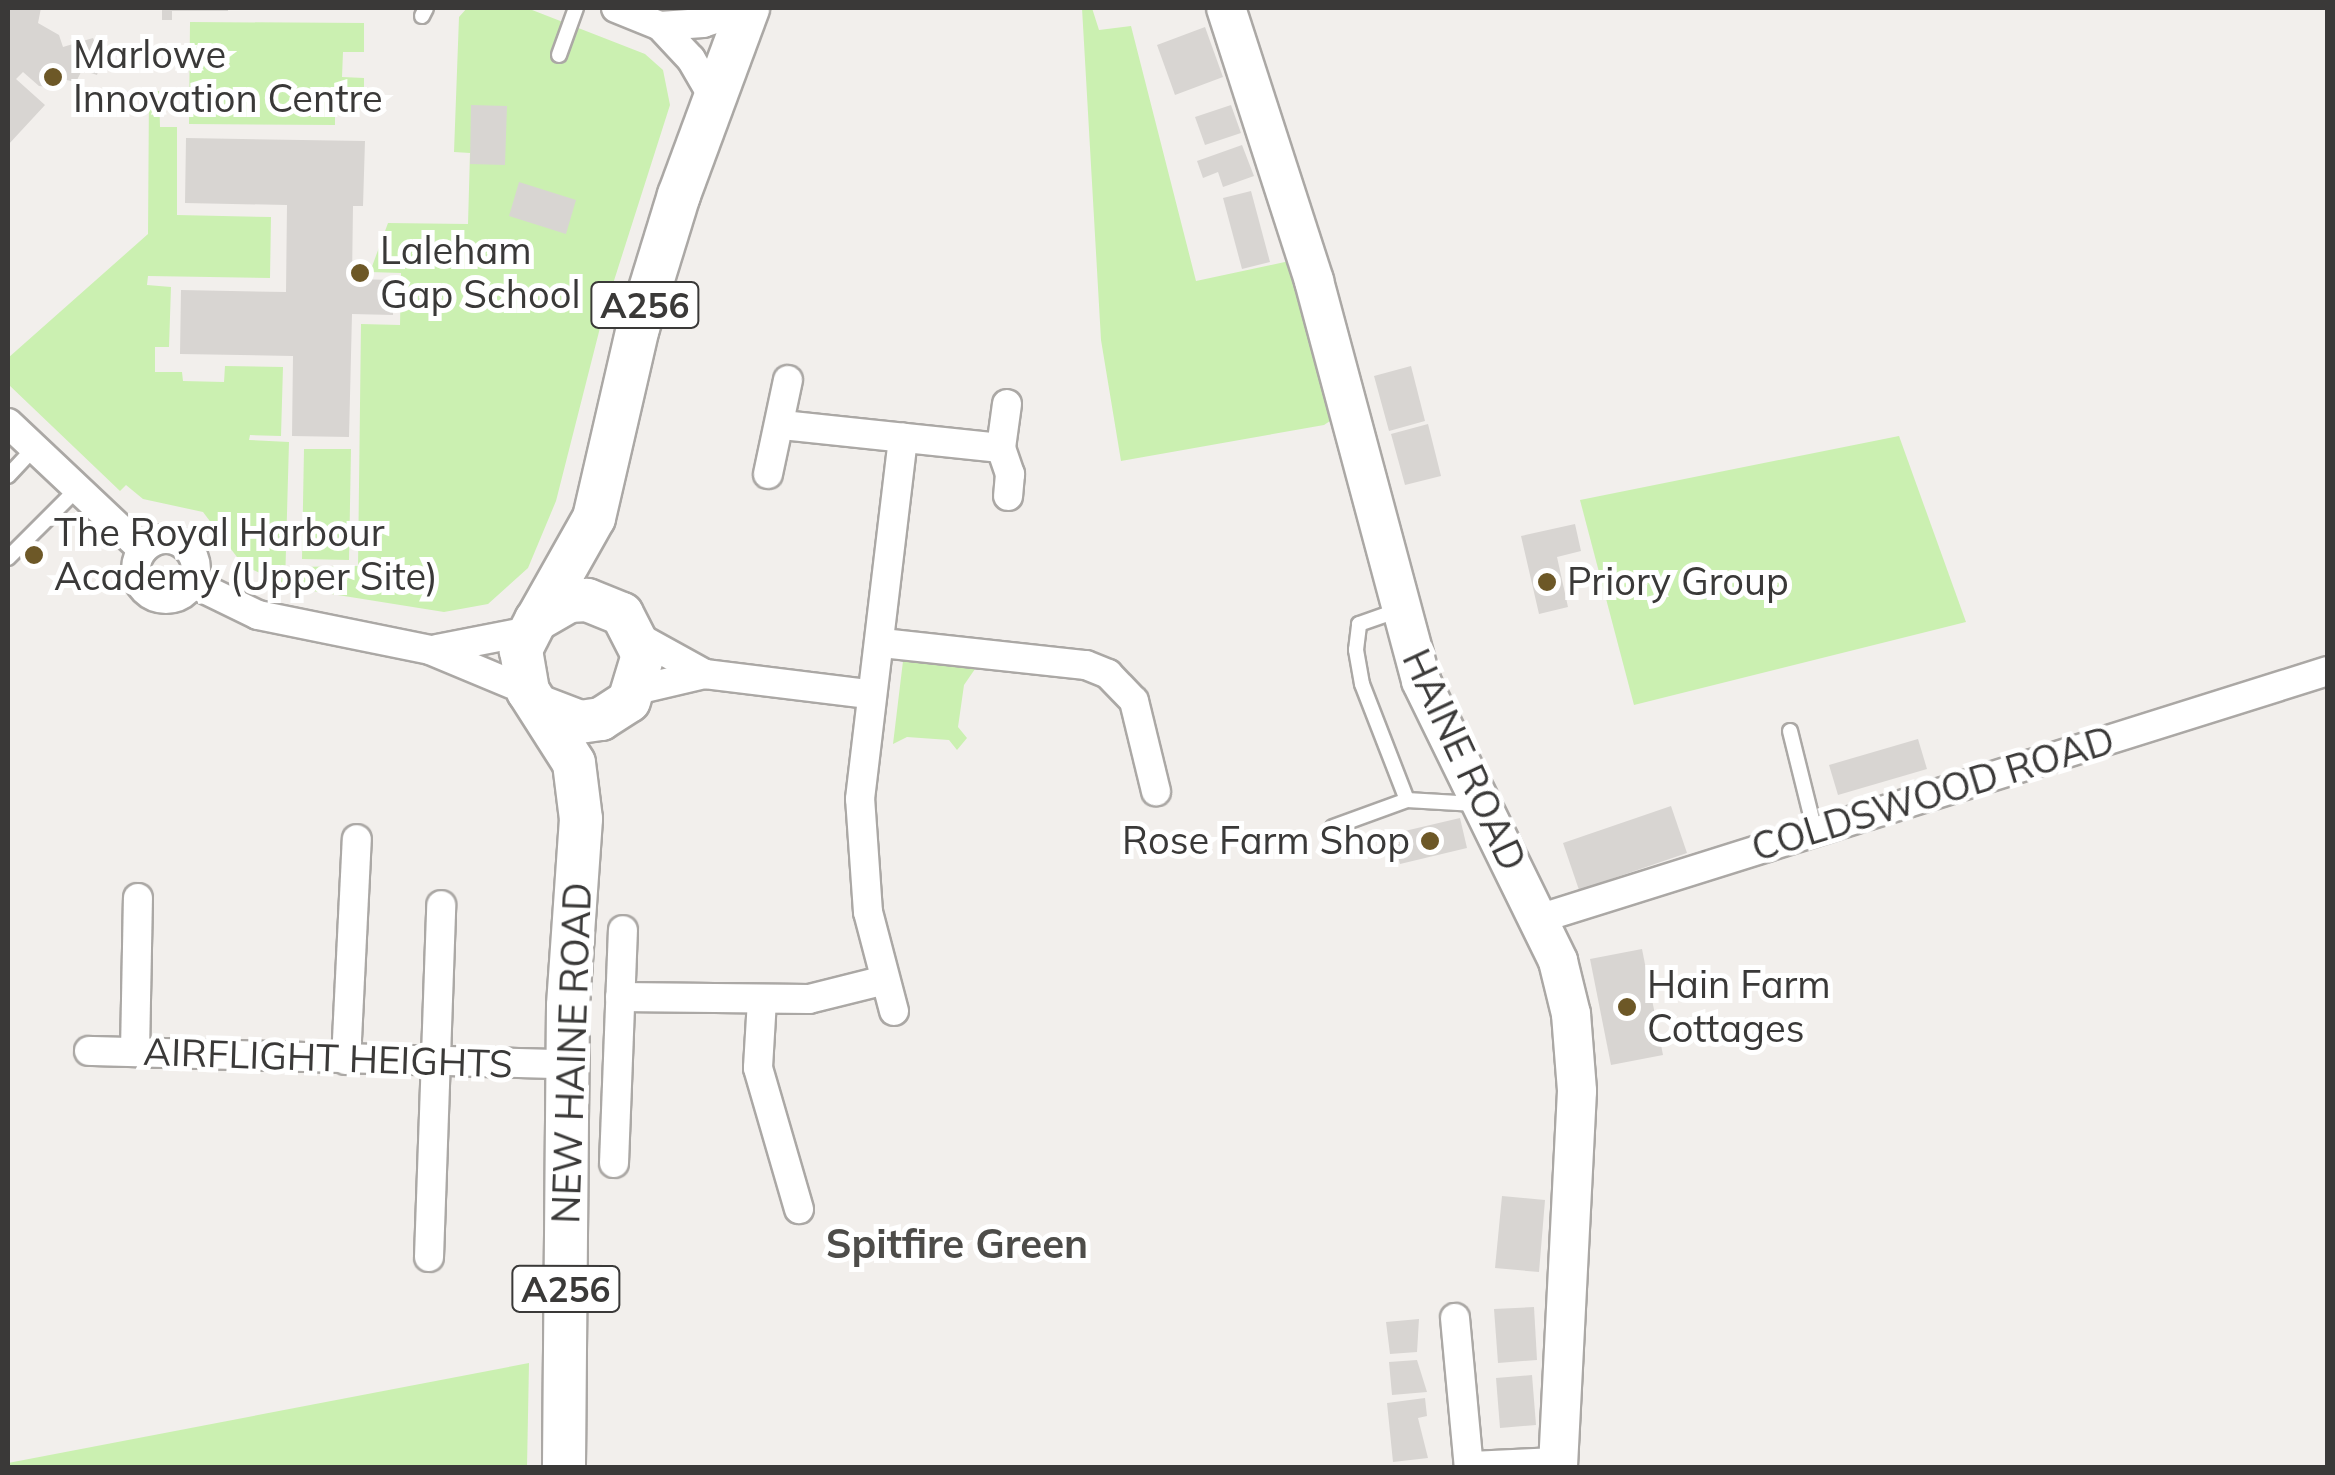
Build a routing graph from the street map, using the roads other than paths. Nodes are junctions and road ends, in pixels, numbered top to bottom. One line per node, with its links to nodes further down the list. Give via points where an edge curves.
1 (576, 8): 6 (lane)
2 (616, 8): 5 (street)
3 (748, 8): 5 (street, via 704,23); 7 (main road, NEW HAINE ROAD / A256)
4 (1226, 8): 23 (street, HAINE ROAD, via 1314,281)
5 (660, 26): 7 (street, via 691,59)
6 (558, 55)
7 (713, 98): 19 (main road, NEW HAINE ROAD / A256, via 638,328)
8 (788, 380): 11 (street)
9 (1007, 404): 14 (street)
10 (8, 423): 13 (street)
11 (782, 425): 12 (street); 15 (street)
12 (903, 438): 14 (street); 26 (street)
13 (34, 448): 16 (lane); 17 (street)
14 (1000, 448): 18 (street, via 1010,474)
15 (768, 474)
16 (8, 476)
17 (77, 488): 20 (street); 21 (lane)
18 (1008, 496)
19 (594, 518): 24 (main road, NEW HAINE ROAD / A256); 25 (main road, NEW HAINE ROAD / A256)
20 (143, 550): 22 (street, via 160,540 178,542 193,555); 22 (street, via 137,578 149,594 168,599)
21 (8, 558)
22 (192, 583): 27 (street, via 258,615 312,631)
23 (1400, 610): 35 (lane, via 1359,624 1356,650 1362,684); 36 (street, HAINE ROAD, via 1421,681)
24 (532, 625): 25 (main road, via 569,601 588,600); 27 (street); 31 (main road, NEW HAINE ROAD, via 521,671)
25 (630, 625): 29 (street); 32 (main road, NEW HAINE ROAD, via 642,673)
26 (882, 643): 30 (street); 34 (street, via 1086,665 1108,674 1134,702)
27 (430, 650): 31 (street)
28 (2328, 671): 39 (street, COLDSWOOD ROAD)
29 (705, 674): 30 (street); 32 (street)
30 (869, 694): 45 (street, via 860,838)
31 (535, 699): 32 (main road, via 580,722); 37 (main road, NEW HAINE ROAD / A256, via 574,762)
32 (628, 700): 37 (main road, NEW HAINE ROAD / A256)
33 (1790, 731): 39 (lane)
34 (1156, 791)
35 (1407, 800): 36 (lane); 38 (lane)
36 (1479, 804): 43 (street, HAINE ROAD)
37 (581, 820): 53 (main road, NEW HAINE ROAD / A256)
38 (1333, 827)
39 (1815, 831): 43 (street, COLDSWOOD ROAD)
40 (357, 840): 51 (street)
41 (138, 898): 50 (street)
42 (441, 905): 52 (street)
43 (1538, 919): 58 (street, HAINE ROAD, via 1558,961 1576,1060)
44 (623, 930): 46 (street)
45 (885, 980): 47 (street, via 809,999); 48 (street)
46 (620, 997): 47 (street); 54 (street)
47 (762, 1000): 55 (street, via 758,1068)
48 (894, 1011)
49 (88, 1050): 50 (street, AIRFLIGHT HEIGHTS)
50 (135, 1052): 51 (street, AIRFLIGHT HEIGHTS)
51 (346, 1060): 52 (street, AIRFLIGHT HEIGHTS)
52 (435, 1063): 53 (street, AIRFLIGHT HEIGHTS); 56 (street)
53 (567, 1064): 60 (main road, NEW HAINE ROAD / A256)
54 (614, 1163)
55 (799, 1210)
56 (428, 1257)
57 (1455, 1318): 59 (street)
58 (1558, 1465): 59 (street)
59 (1469, 1467)
60 (564, 1468)

